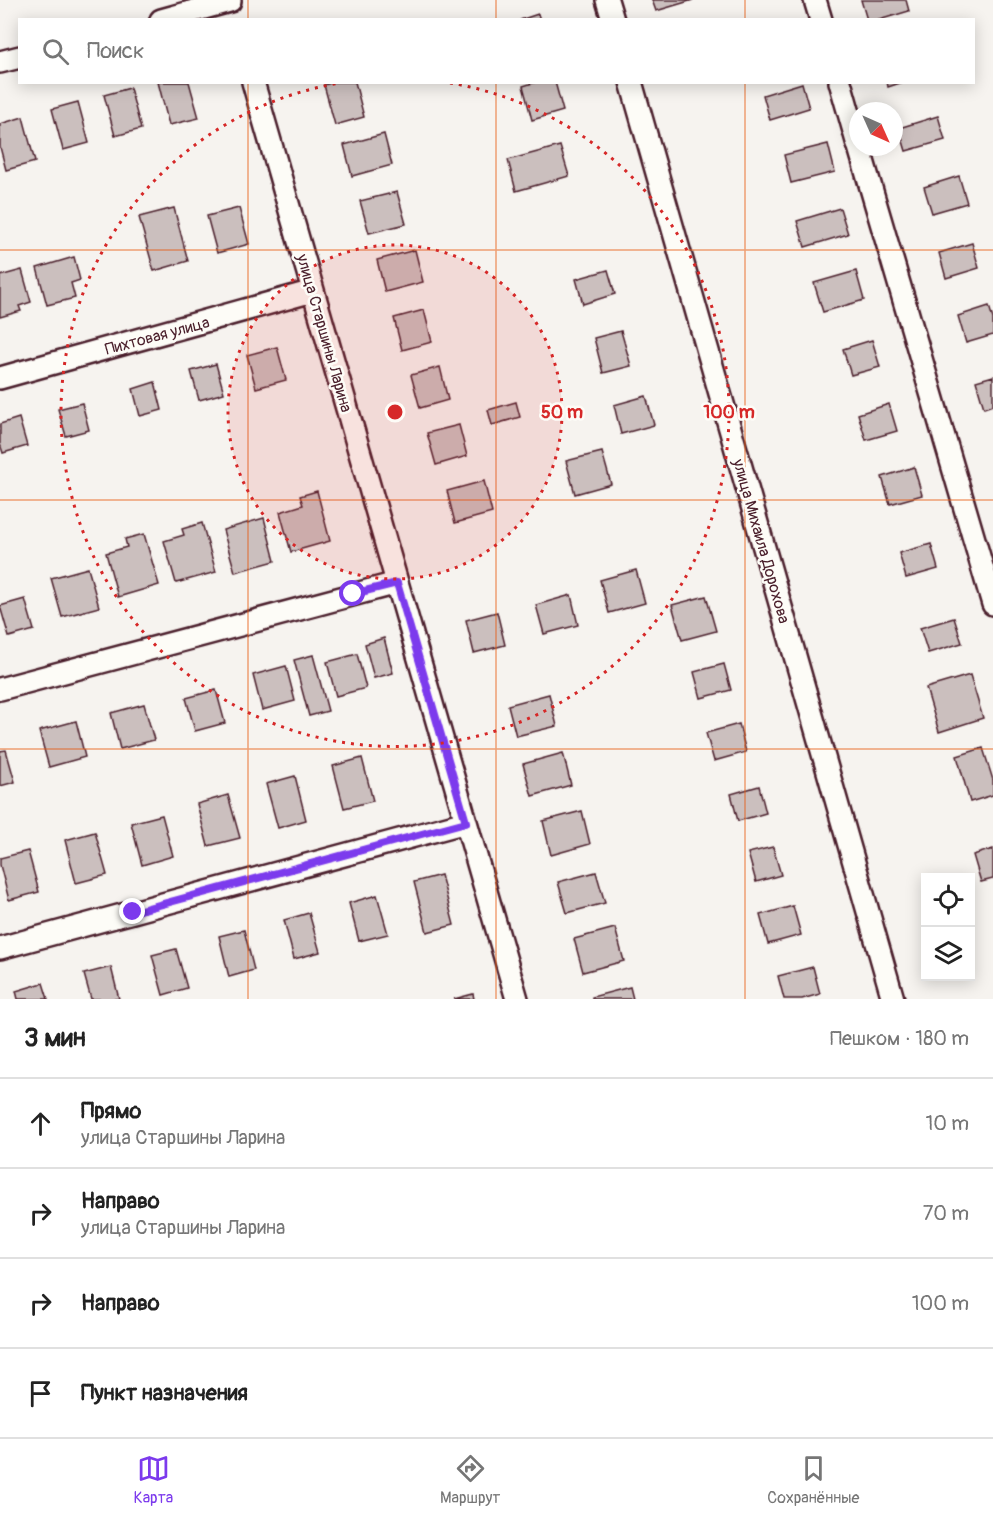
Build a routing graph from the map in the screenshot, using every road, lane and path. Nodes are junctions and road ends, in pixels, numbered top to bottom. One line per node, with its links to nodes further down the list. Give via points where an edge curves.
1 (608, 0): 5 (street)
2 (816, 0): 6 (street)
3 (231, 7): 4 (street)
4 (172, 18)
5 (612, 18)
6 (820, 18)
7 (18, 58): 8 (street)
8 (0, 62)
9 (254, 84): 14 (street, улица Старшины Ларина)
10 (632, 84): 22 (street, улица Михаила Дорохова)
11 (841, 84): 12 (street)
12 (849, 114)
13 (861, 156): 17 (street)
14 (314, 291): 15 (street, Пихтовая улица); 16 (street, улица Старшины Ларина)
15 (0, 378)
16 (397, 583): 18 (street); 19 (street, улица Старшины Ларина)
17 (993, 604)
18 (0, 689)
19 (466, 822): 20 (street); 21 (street, улица Старшины Ларина)
20 (0, 948)
21 (517, 999)
22 (893, 999)

